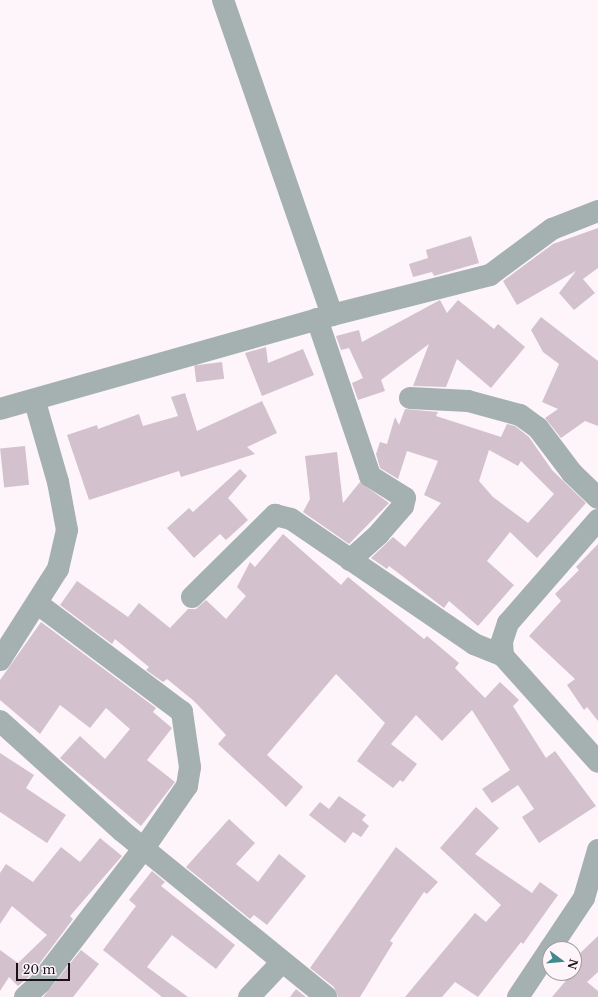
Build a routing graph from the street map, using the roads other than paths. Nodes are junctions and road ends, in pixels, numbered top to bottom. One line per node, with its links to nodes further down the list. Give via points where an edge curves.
1 (223, 0): 3 (street)
2 (598, 211): 3 (street, via 552,229 490,275)
3 (325, 317): 5 (street); 9 (street, via 370,476 405,498 403,506 379,534)
4 (410, 398): 7 (street, via 468,401 520,415 538,428 572,473)
5 (35, 402): 6 (street); 11 (street, via 58,482 67,530 58,569)
6 (0, 409)
7 (598, 498)
8 (598, 520): 12 (street, via 508,623 502,642)
9 (350, 560): 10 (street, via 291,519 275,515); 12 (street, via 474,644)
10 (192, 597)
11 (38, 604): 13 (street); 16 (street, via 182,712 190,767 187,786)
12 (502, 656): 15 (street)
13 (0, 660)
14 (0, 721): 16 (street)
15 (598, 762)
16 (144, 848): 21 (street); 22 (street, via 40,983)
17 (598, 850): 18 (street)
18 (591, 904): 19 (street)
19 (557, 941)
20 (542, 961): 25 (street)
21 (281, 963): 23 (street); 24 (street)
22 (25, 997)
23 (249, 997)
24 (326, 997)
25 (518, 997)

